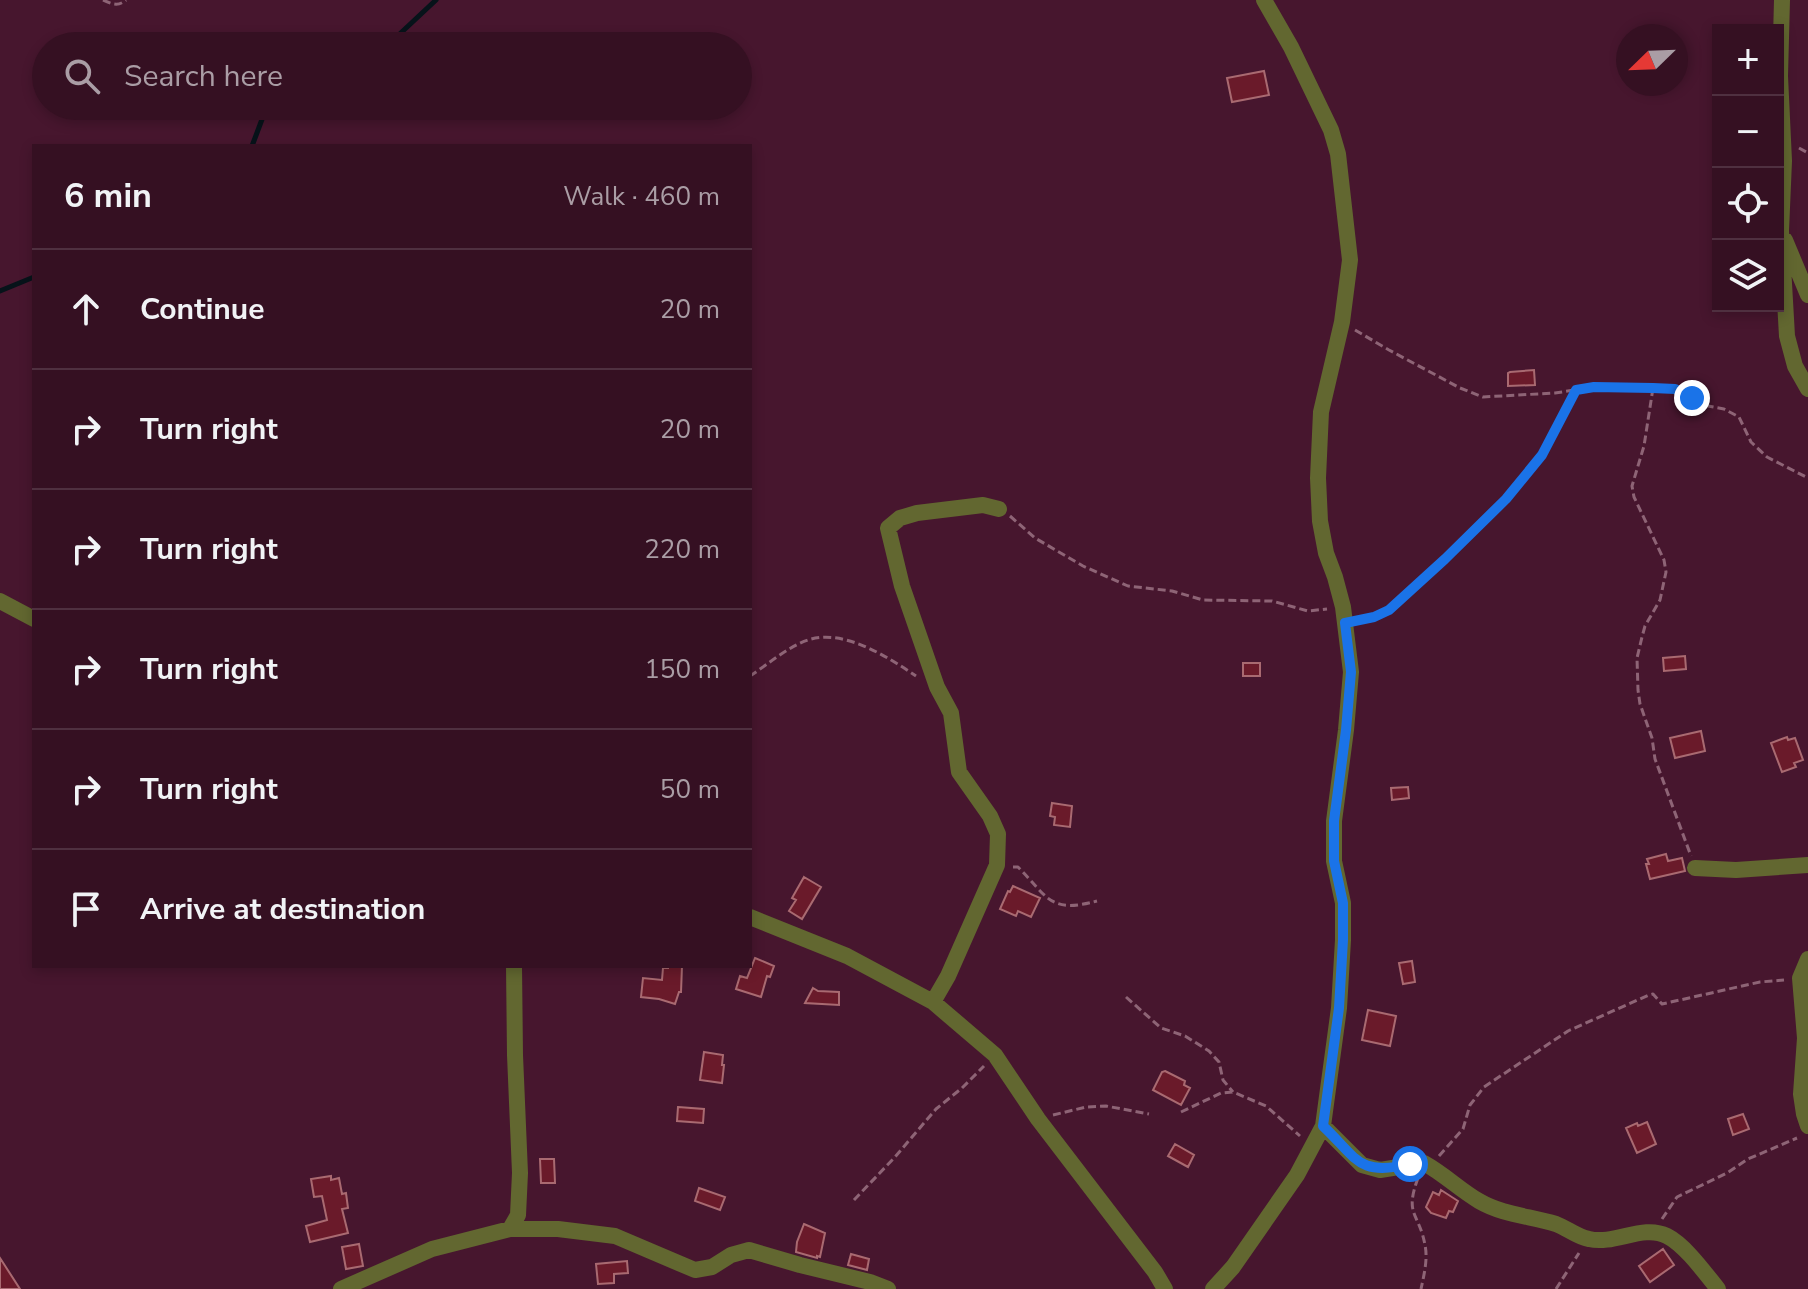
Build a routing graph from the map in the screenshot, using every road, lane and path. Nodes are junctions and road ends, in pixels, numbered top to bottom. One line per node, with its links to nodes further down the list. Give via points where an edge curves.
1 (103, 0): 2 (path, via 119,5)
2 (126, 0)
3 (1264, 0): 9 (street, via 1303,70 1338,154 1350,260)
4 (1782, 0): 5 (street)
5 (1784, 168)
6 (1784, 238): 8 (street)
7 (1782, 240): 11 (street, via 1787,336)
8 (1808, 295)
9 (1342, 322): 12 (path, via 1483,397); 16 (street, via 1321,412 1318,478 1326,553)
10 (1653, 388): 12 (path); 13 (path, via 1675,389 1739,417 1751,442 1767,457); 22 (path, via 1632,486 1666,572 1637,658 1638,690 1655,759)
11 (1808, 389)
12 (1576, 390): 16 (path, via 1542,455 1445,559 1389,610 1374,617)
13 (1808, 478)
14 (999, 509): 16 (path, via 1035,538 1128,586 1203,600 1272,601); 19 (street, via 983,505 917,513 888,528)
15 (0, 601): 17 (street)
16 (1344, 615): 35 (street, via 1351,672 1334,821 1334,861 1343,903 1342,953)
17 (32, 618)
18 (752, 675): 19 (path, via 804,641 820,637 857,643)
19 (937, 687): 20 (street, via 951,713 959,772 998,834)
20 (997, 865): 23 (path, via 1018,867 1047,900 1069,906); 29 (street)
21 (1808, 865): 22 (street)
22 (1695, 868)
23 (1097, 901)
24 (752, 918): 29 (street, via 847,956)
25 (1808, 959): 27 (street)
26 (514, 968): 41 (street, via 520,1173 518,1215)
27 (1800, 978): 36 (street, via 1805,1038 1801,1094); 39 (path, via 1665,1004 1653,994 1568,1031 1480,1091 1463,1129)
28 (1126, 997): 31 (path, via 1161,1028 1209,1051)
29 (933, 1002): 30 (street)
30 (995, 1055): 34 (street); 40 (path, via 936,1109)
31 (1233, 1092): 32 (path); 38 (path, via 1266,1106)
32 (1181, 1112)
33 (1149, 1114): 34 (path, via 1106,1106)
34 (1038, 1119): 46 (street)
35 (1323, 1126): 38 (street); 39 (street, via 1362,1165 1380,1170)
36 (1808, 1126)
37 (1808, 1133): 42 (path, via 1677,1197)
38 (1312, 1147): 47 (street)
39 (1428, 1165): 43 (street, via 1480,1202 1562,1226); 48 (path, via 1411,1199 1425,1242)
40 (854, 1200)
41 (510, 1229): 44 (street, via 432,1249); 45 (street, via 615,1236 695,1270 749,1250)
42 (1654, 1231): 43 (street, via 1606,1241); 50 (street, via 1679,1244)
43 (1587, 1239): 49 (path)
44 (341, 1289)
45 (888, 1289)
46 (1165, 1289)
47 (1213, 1289)
48 (1421, 1289)
49 (1556, 1289)
50 (1718, 1289)

